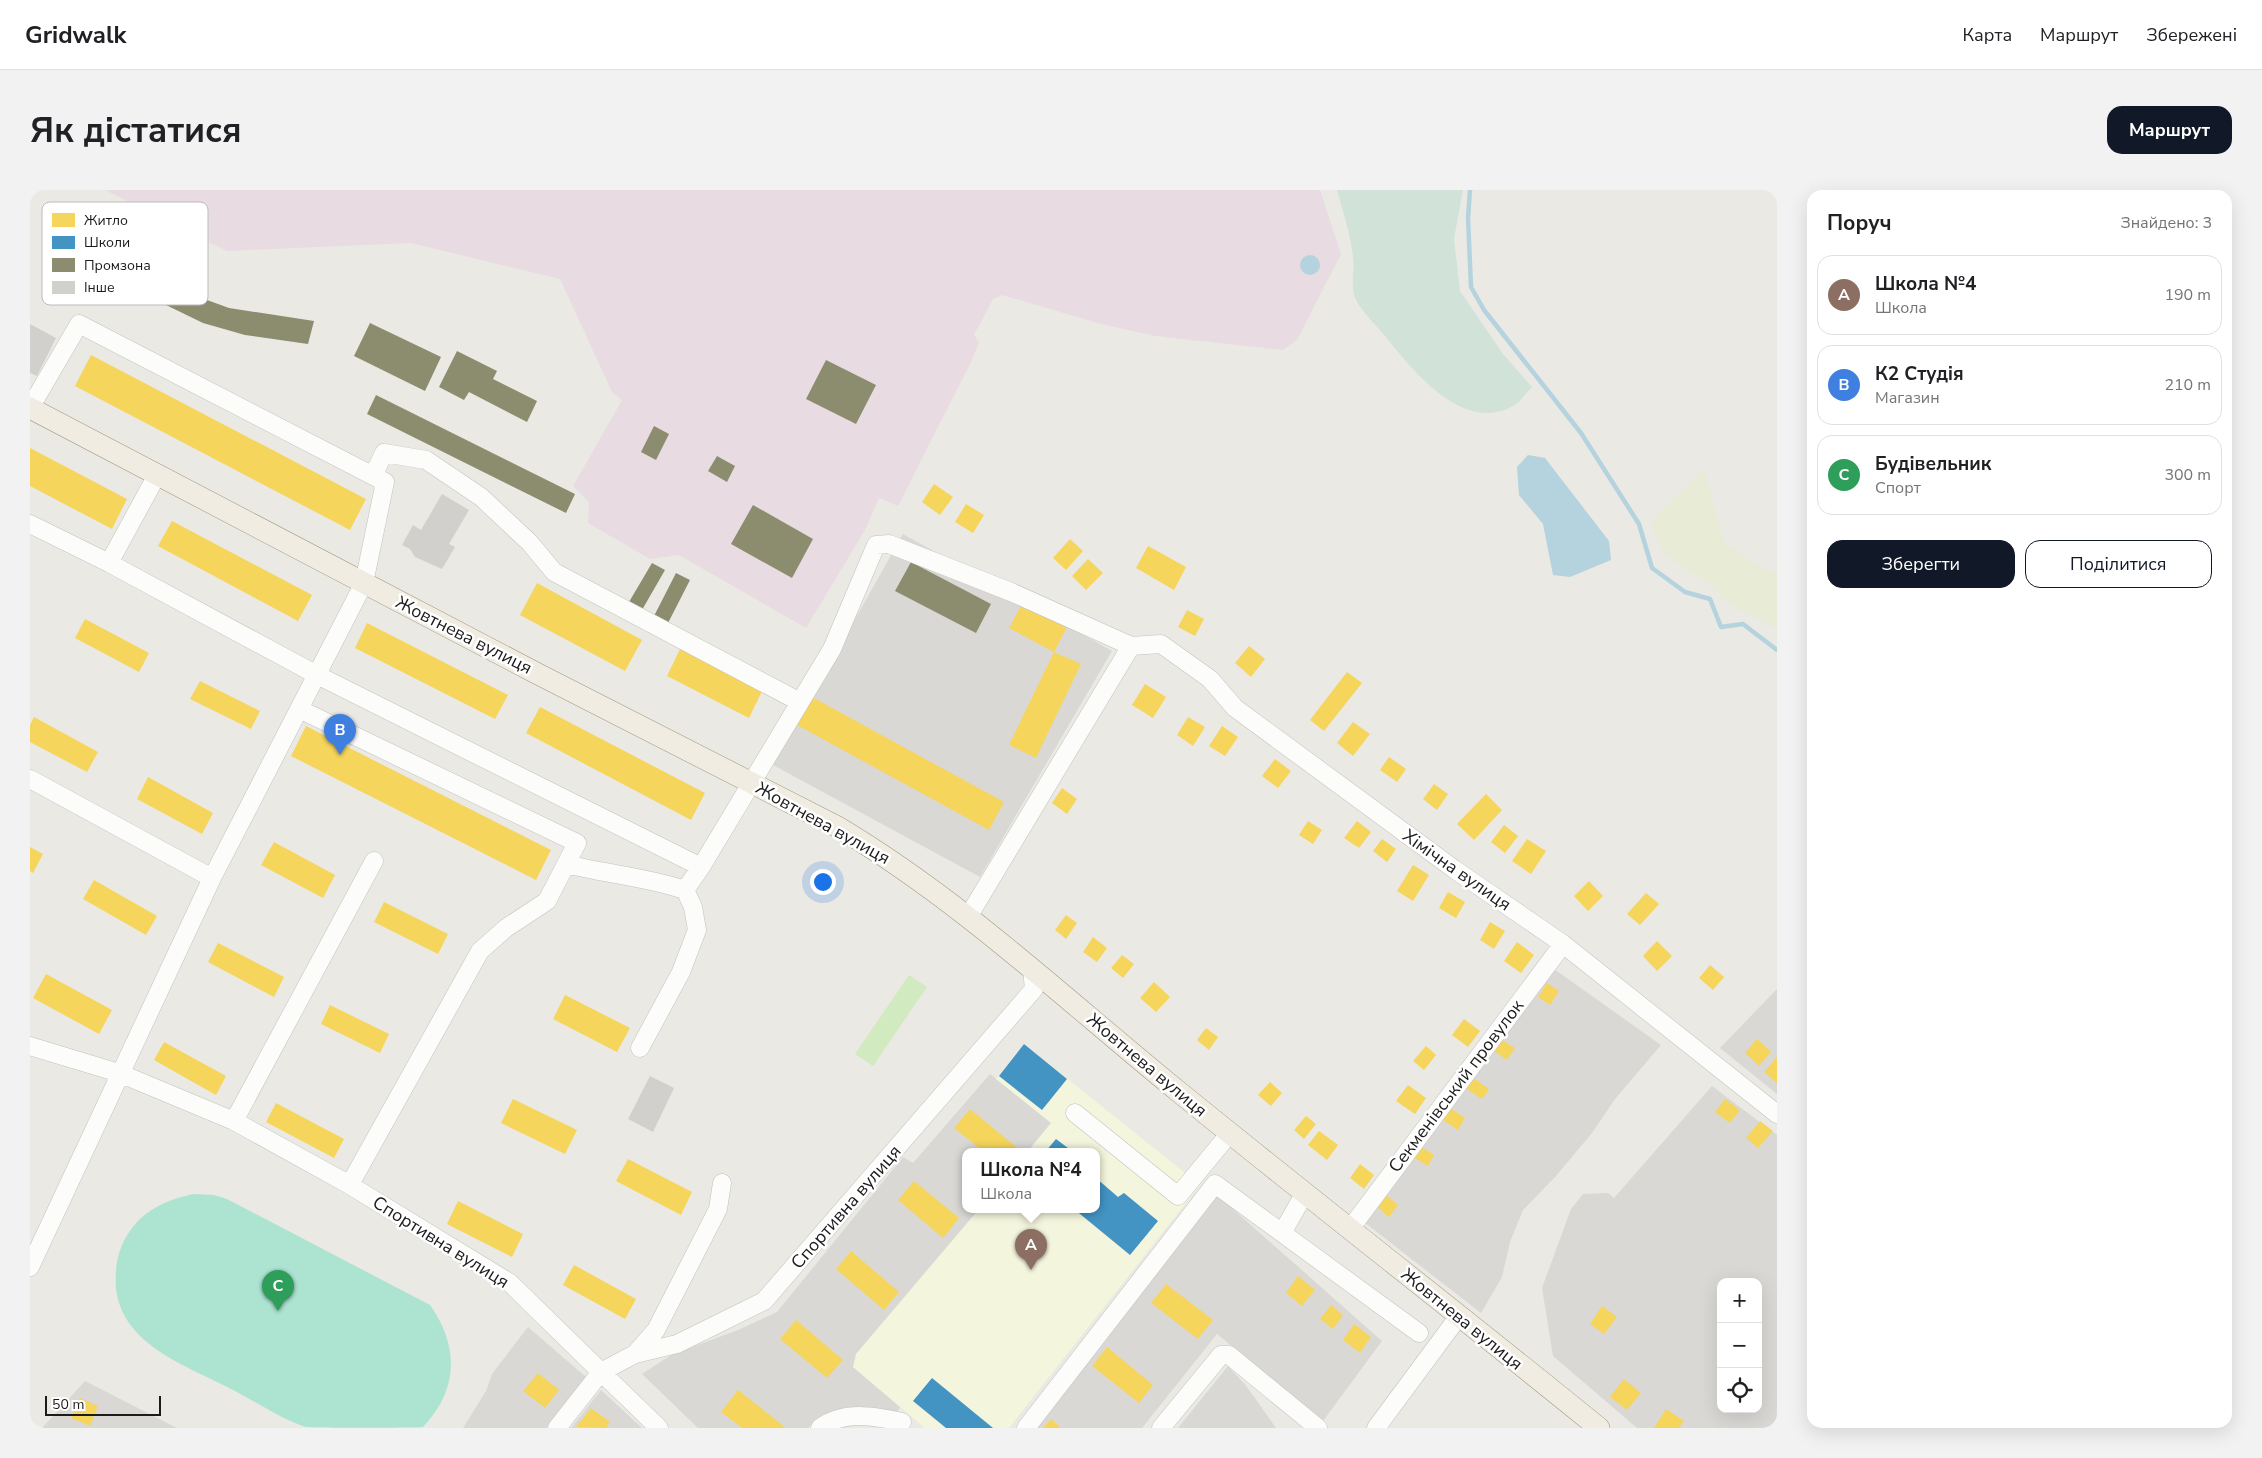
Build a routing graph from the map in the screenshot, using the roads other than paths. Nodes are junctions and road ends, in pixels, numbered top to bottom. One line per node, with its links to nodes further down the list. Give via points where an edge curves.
1 (30, 408): 2 (main road, Жовтнева вулиця); 3 (street, via 79,324)
2 (157, 475): 5 (street); 6 (main road, Жовтнева вулиця)
3 (372, 476): 6 (street, via 385,482); 9 (street, via 384,454 426,460 481,497 530,543 554,572)
4 (30, 524): 5 (street)
5 (109, 562): 8 (street)
6 (364, 583): 8 (street); 12 (main road, Жовтнева вулиця)
7 (1131, 646): 9 (street, via 1011,592 889,544 876,545 832,649); 18 (street); 19 (street, Хімічна вулиця, via 1161,644 1210,678 1235,708 1454,869)
8 (317, 674): 10 (street); 15 (street)
9 (800, 702): 12 (street)
10 (299, 708): 14 (street, via 577,843); 16 (street)
11 (30, 778): 16 (street)
12 (751, 783): 15 (street); 18 (main road, Жовтнева вулиця, via 880,852)
13 (374, 861): 26 (street)
14 (566, 864): 17 (street, via 661,882); 29 (street, via 547,901 506,928 480,951 384,1128)
15 (701, 867): 17 (street)
16 (212, 878): 23 (street)
17 (685, 890): 22 (street, via 693,907 697,930 681,972)
18 (968, 917): 20 (main road, Жовтнева вулиця)
19 (1563, 944): 25 (street, Хімічна вулиця); 31 (street, Секменівський провулок)
20 (1032, 969): 27 (main road, Жовтнева вулиця); 36 (street, Спортивна вулиця, via 1034,988 764,1301 677,1344)
21 (30, 1046): 23 (street, Спортивна вулиця)
22 (640, 1048)
23 (119, 1073): 26 (street, Спортивна вулиця); 33 (street)
24 (1075, 1113): 27 (street, via 1178,1196)
25 (1777, 1114)
26 (234, 1122): 29 (street, Спортивна вулиця)
27 (1230, 1133): 30 (main road, Жовтнева вулиця)
28 (722, 1183): 36 (street, via 718,1209 656,1330)
29 (348, 1184): 37 (street, Спортивна вулиця, via 510,1283)
30 (1305, 1193): 31 (main road, Жовтнева вулиця); 32 (street)
31 (1350, 1229): 34 (main road, Жовтнева вулиця)
32 (1282, 1233): 35 (street); 42 (street, via 1215,1184)
33 (30, 1266)
34 (1459, 1316): 45 (street); 46 (main road, Жовтнева вулиця)
35 (1419, 1333)
36 (635, 1354): 37 (street, Спортивна вулиця)
37 (601, 1372): 39 (street); 40 (street)
38 (902, 1422): 41 (street, via 864,1415 843,1417)
39 (557, 1428)
40 (659, 1428)
41 (820, 1428)
42 (1026, 1428)
43 (1160, 1428): 44 (street, via 1221,1355 1229,1355)
44 (1318, 1428)
45 (1376, 1428)
46 (1599, 1428)

